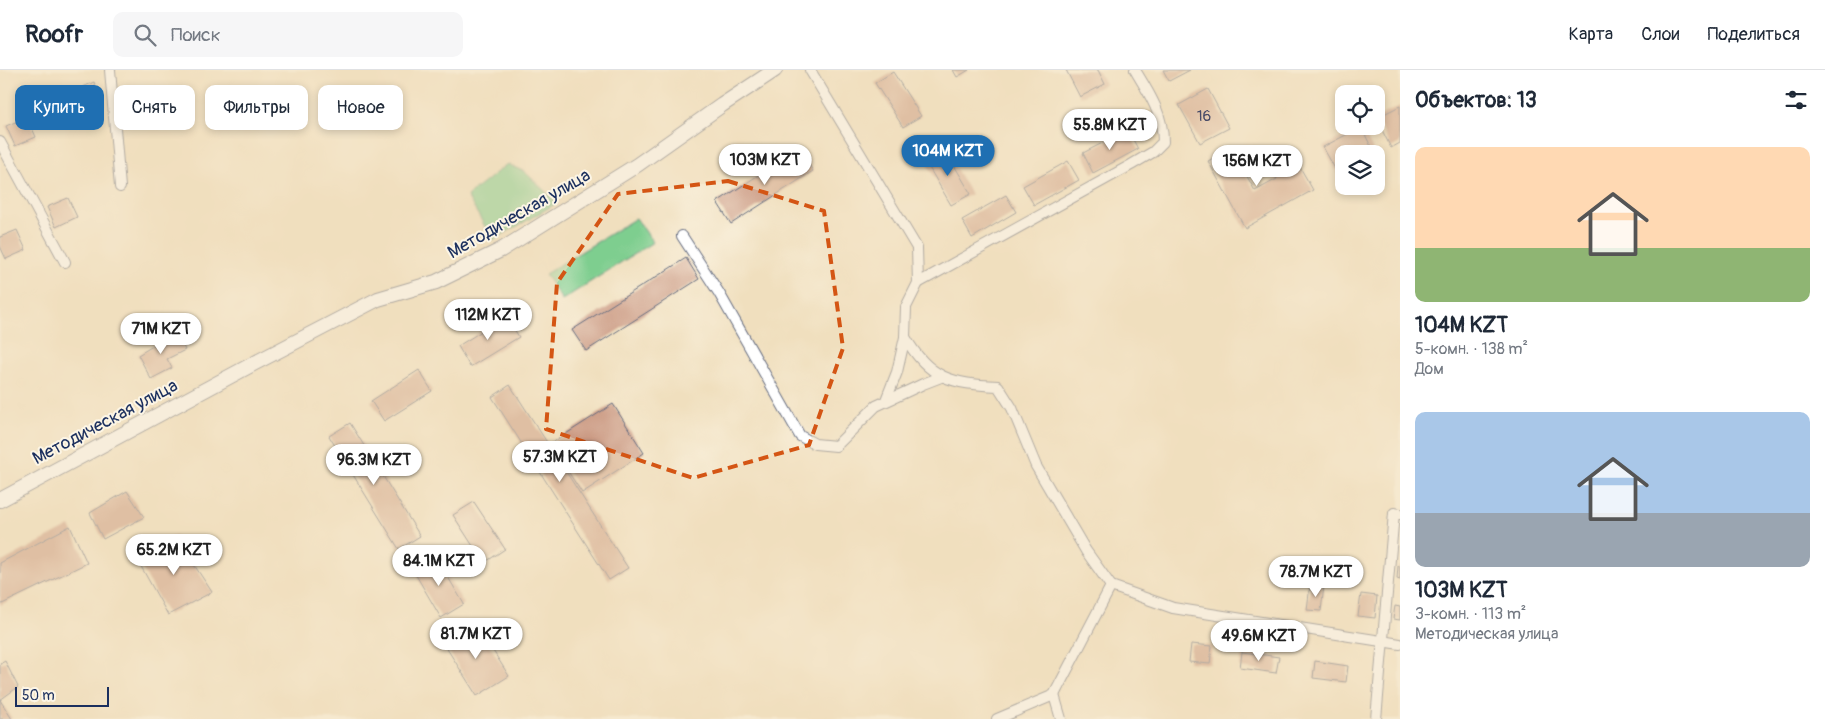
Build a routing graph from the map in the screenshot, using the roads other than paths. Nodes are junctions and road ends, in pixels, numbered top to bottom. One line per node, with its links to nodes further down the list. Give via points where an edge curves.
1 (110, 70): 6 (street)
2 (775, 70): 13 (main road, Методическая улица, via 637,164 495,253 436,282 378,299)
3 (810, 70): 9 (street, via 917,248)
4 (1135, 70): 9 (street, via 1154,102 1163,128 1163,142 1153,152)
5 (0, 142): 8 (street)
6 (120, 186)
7 (682, 236): 12 (street, via 720,293 800,436 815,444 836,446)
8 (65, 262)
9 (918, 283): 10 (street, via 906,307)
10 (905, 337): 11 (street, via 925,365); 12 (street)
11 (941, 377): 12 (street); 15 (street, via 974,385 998,386 1012,408 1036,466 1086,551)
12 (886, 400)
13 (0, 500)
14 (1400, 514): 16 (street, via 1394,513)
15 (1112, 586): 16 (street, via 1173,608); 18 (street)
16 (1383, 642): 17 (street); 21 (street)
17 (1400, 644)
18 (1054, 695): 19 (street); 20 (street)
19 (997, 719)
20 (1060, 719)
21 (1376, 719)

